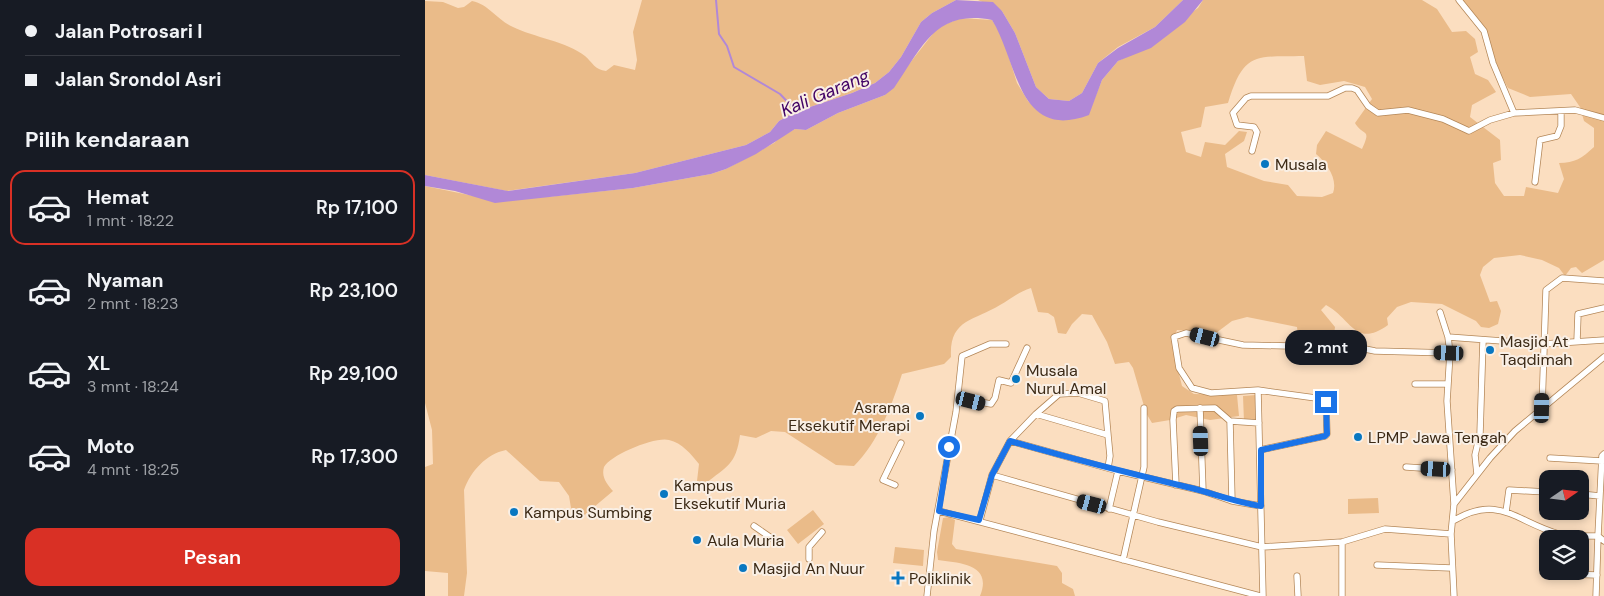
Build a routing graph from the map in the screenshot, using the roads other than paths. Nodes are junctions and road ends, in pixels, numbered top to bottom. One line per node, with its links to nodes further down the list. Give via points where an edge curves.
1 (1459, 0): 3 (street, via 1484,31 1493,63)
2 (1561, 110): 3 (street); 4 (street, via 1575,110); 6 (street, via 1557,136 1540,140)
3 (1514, 113): 5 (street, via 1469,131 1443,119 1408,110 1378,112 1368,106 1357,90 1349,88 1328,96 1248,97 1233,113 1237,124 1254,127 1257,132)
4 (1604, 118)
5 (1253, 151)
6 (1535, 182)
7 (1604, 281): 15 (street, via 1562,278 1546,290)
8 (1604, 308): 13 (street, via 1578,314)
9 (1440, 312): 10 (street)
10 (1449, 337): 11 (street); 17 (street)
11 (1483, 340): 15 (street); 40 (street, via 1479,434 1475,454)
12 (1604, 340): 13 (street)
13 (1577, 342): 15 (street)
14 (1006, 344): 22 (street, via 990,344 964,354)
15 (1543, 344): 25 (street)
16 (1027, 348): 22 (street, via 1011,383 999,380 991,404)
17 (1450, 353): 20 (street); 21 (street, via 1375,351 1339,345 1243,345 1186,333 1174,337 1179,368 1190,387 1211,393)
18 (1604, 357): 25 (street)
19 (1415, 384): 20 (street)
20 (1448, 384): 38 (street)
21 (1258, 390): 28 (street); 32 (street, via 1323,400 1327,405 1325,436)
22 (958, 398): 53 (street)
23 (1144, 408): 42 (street)
24 (1200, 408): 27 (street, via 1216,408); 44 (street, via 1181,407 1174,411); 45 (street)
25 (1542, 408): 40 (street, via 1515,431)
26 (1036, 414): 29 (street); 29 (street, via 1059,394 1085,394 1105,401); 30 (street)
27 (1231, 421): 28 (street); 49 (street)
28 (1259, 423): 32 (street)
29 (1108, 435): 37 (street)
30 (1010, 441): 37 (street); 41 (street)
31 (901, 443): 43 (street, via 883,480)
32 (1261, 450): 51 (street)
33 (1604, 454): 35 (street)
34 (1549, 458): 35 (street)
35 (1602, 461): 48 (street)
36 (1406, 467): 38 (street)
37 (1108, 468): 39 (street)
38 (1452, 470): 50 (street)
39 (1118, 471): 42 (street); 52 (street)
40 (1477, 474): 50 (street)
41 (992, 475): 52 (street); 56 (street)
42 (1143, 478): 44 (street); 55 (street)
43 (895, 485)
44 (1176, 485): 45 (street)
45 (1203, 491): 49 (street)
46 (1539, 492): 54 (street, via 1509,490)
47 (1589, 495): 48 (street)
48 (1600, 496): 61 (street)
49 (1232, 501): 51 (street)
50 (1454, 504): 57 (street)
51 (1261, 506): 65 (street)
52 (1109, 509): 55 (street)
53 (939, 511): 56 (street); 73 (street)
54 (1506, 512): 57 (street, via 1475,510); 61 (street, via 1558,533)
55 (1133, 516): 65 (street); 67 (street)
56 (979, 520): 67 (street)
57 (1453, 522): 60 (street)
58 (754, 526): 64 (street)
59 (822, 532): 66 (street, via 809,547)
60 (1451, 534): 63 (street, via 1385,529); 69 (street)
61 (1598, 536): 62 (street); 71 (street)
62 (1604, 541)
63 (1342, 542): 65 (street); 76 (street)
64 (780, 544)
65 (1262, 547): 74 (street)
66 (809, 559)
67 (1123, 560): 74 (street)
68 (1377, 565): 69 (street)
69 (1451, 568): 77 (street)
70 (1589, 575): 71 (street)
71 (1597, 575): 78 (street)
72 (1297, 576): 75 (street)
73 (927, 596)
74 (1261, 596)
75 (1299, 596)
76 (1342, 596)
77 (1454, 596)
78 (1596, 596)

